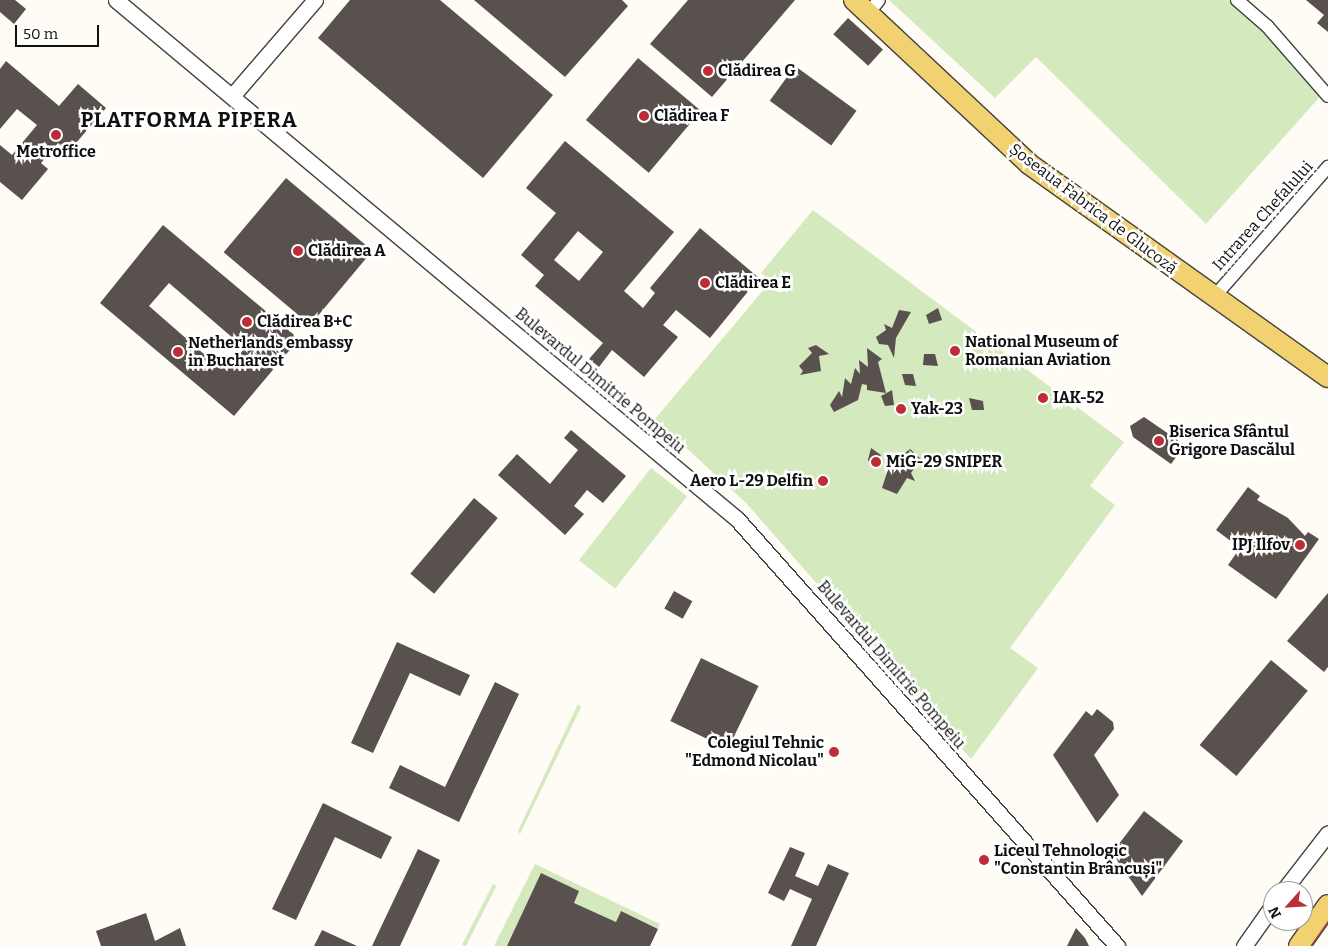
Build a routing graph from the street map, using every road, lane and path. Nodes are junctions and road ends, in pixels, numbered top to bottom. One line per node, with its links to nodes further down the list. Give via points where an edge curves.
1 (116, 0): 6 (street, Bulevardul Dimitrie Pompeiu)
2 (315, 0): 6 (street)
3 (854, 0): 9 (main road, Șoseaua Fabrica de Glucoză, via 1029,164)
4 (1237, 0): 7 (street, via 1268,26)
5 (875, 2): 9 (main road, Șoseaua Fabrica de Glucoză, via 1025,145)
6 (232, 96): 16 (street, Bulevardul Dimitrie Pompeiu, via 737,519)
7 (1328, 96)
8 (1328, 167): 9 (street, Intrarea Chefalului)
9 (1217, 292): 10 (main road, Șoseaua Fabrica de Glucoză); 11 (main road, Șoseaua Fabrica de Glucoză)
10 (1328, 362)
11 (1328, 377)
12 (1328, 834): 13 (street)
13 (1291, 881)
14 (1328, 905): 18 (main road)
15 (1263, 919): 17 (street)
16 (1117, 946)
17 (1244, 946)
18 (1299, 946)

